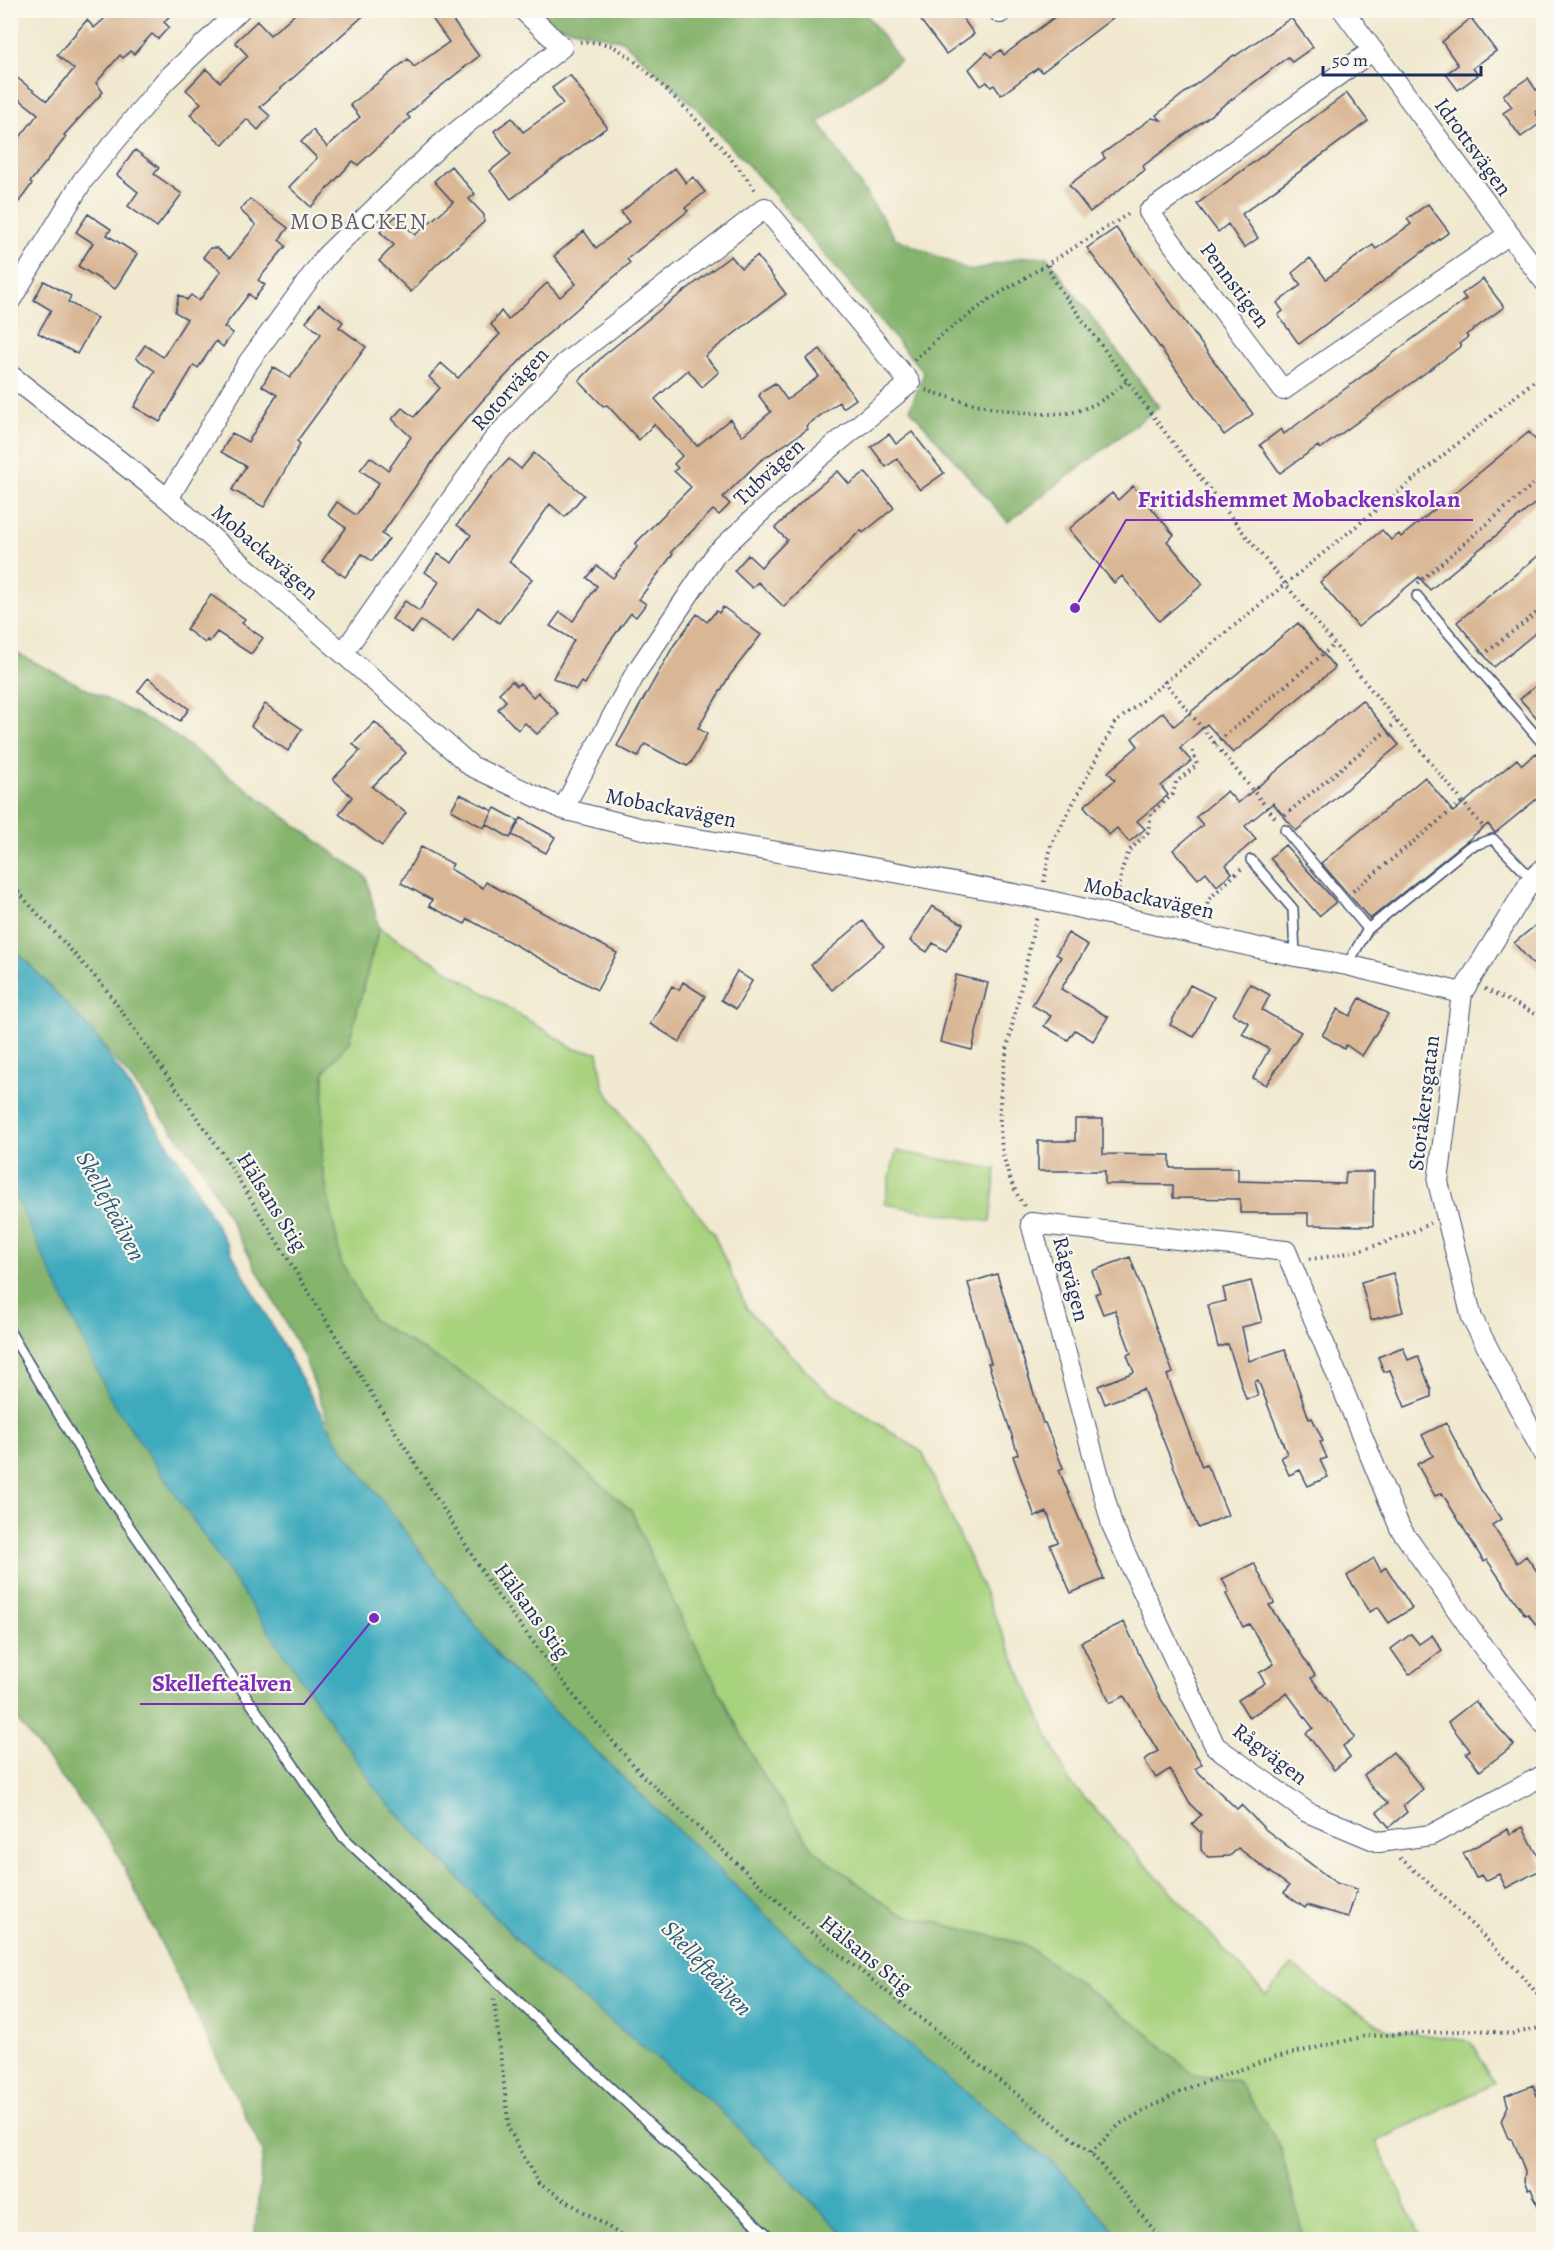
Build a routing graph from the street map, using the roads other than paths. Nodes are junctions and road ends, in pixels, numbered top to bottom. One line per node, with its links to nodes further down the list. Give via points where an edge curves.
1 (240, 10): 10 (street, via 165,81 83,180)
2 (523, 10): 12 (street, via 562,47 441,144 326,256 248,363)
3 (998, 10): 4 (street)
4 (1004, 10)
5 (1343, 10): 6 (street, Idrottsvägen)
6 (1373, 51): 8 (street, Idrottsvägen); 8 (street, Pennstigen, via 1149,212 1283,390)
7 (765, 208): 14 (street, Rotorvägen, via 564,364 494,440); 16 (street, Tubvägen, via 906,377 716,555 635,674)
8 (1508, 235): 9 (street, Idrottsvägen)
9 (1544, 281)
10 (10, 301)
11 (10, 375): 12 (street, Mobackavägen)
12 (168, 499): 14 (street, Mobackavägen)
13 (1417, 596): 15 (lane)
14 (344, 653): 16 (street, Mobackavägen, via 471,766)
15 (1544, 745)
16 (563, 809): 21 (street, Mobackavägen, via 658,833 1041,899)
17 (1285, 830): 20 (lane)
18 (1251, 860): 21 (lane, via 1293,909)
19 (1538, 873): 20 (lane, via 1493,839 1469,847); 23 (street, Storåkersgatan)
20 (1368, 928): 22 (lane)
21 (1295, 956): 22 (street, Mobackavägen)
22 (1347, 965): 23 (street, Mobackavägen)
23 (1465, 987): 25 (street, Storåkersgatan, via 1438,1182 1472,1318)
24 (10, 1332): 28 (lane, via 100,1484 343,1837)
25 (1544, 1455)
26 (1544, 1724): 27 (street, Rågvägen, via 1483,1647 1401,1528 1286,1251 1031,1223 1112,1525 1215,1746 1307,1812 1379,1842 1431,1835)
27 (1544, 1775)
28 (773, 2240)

